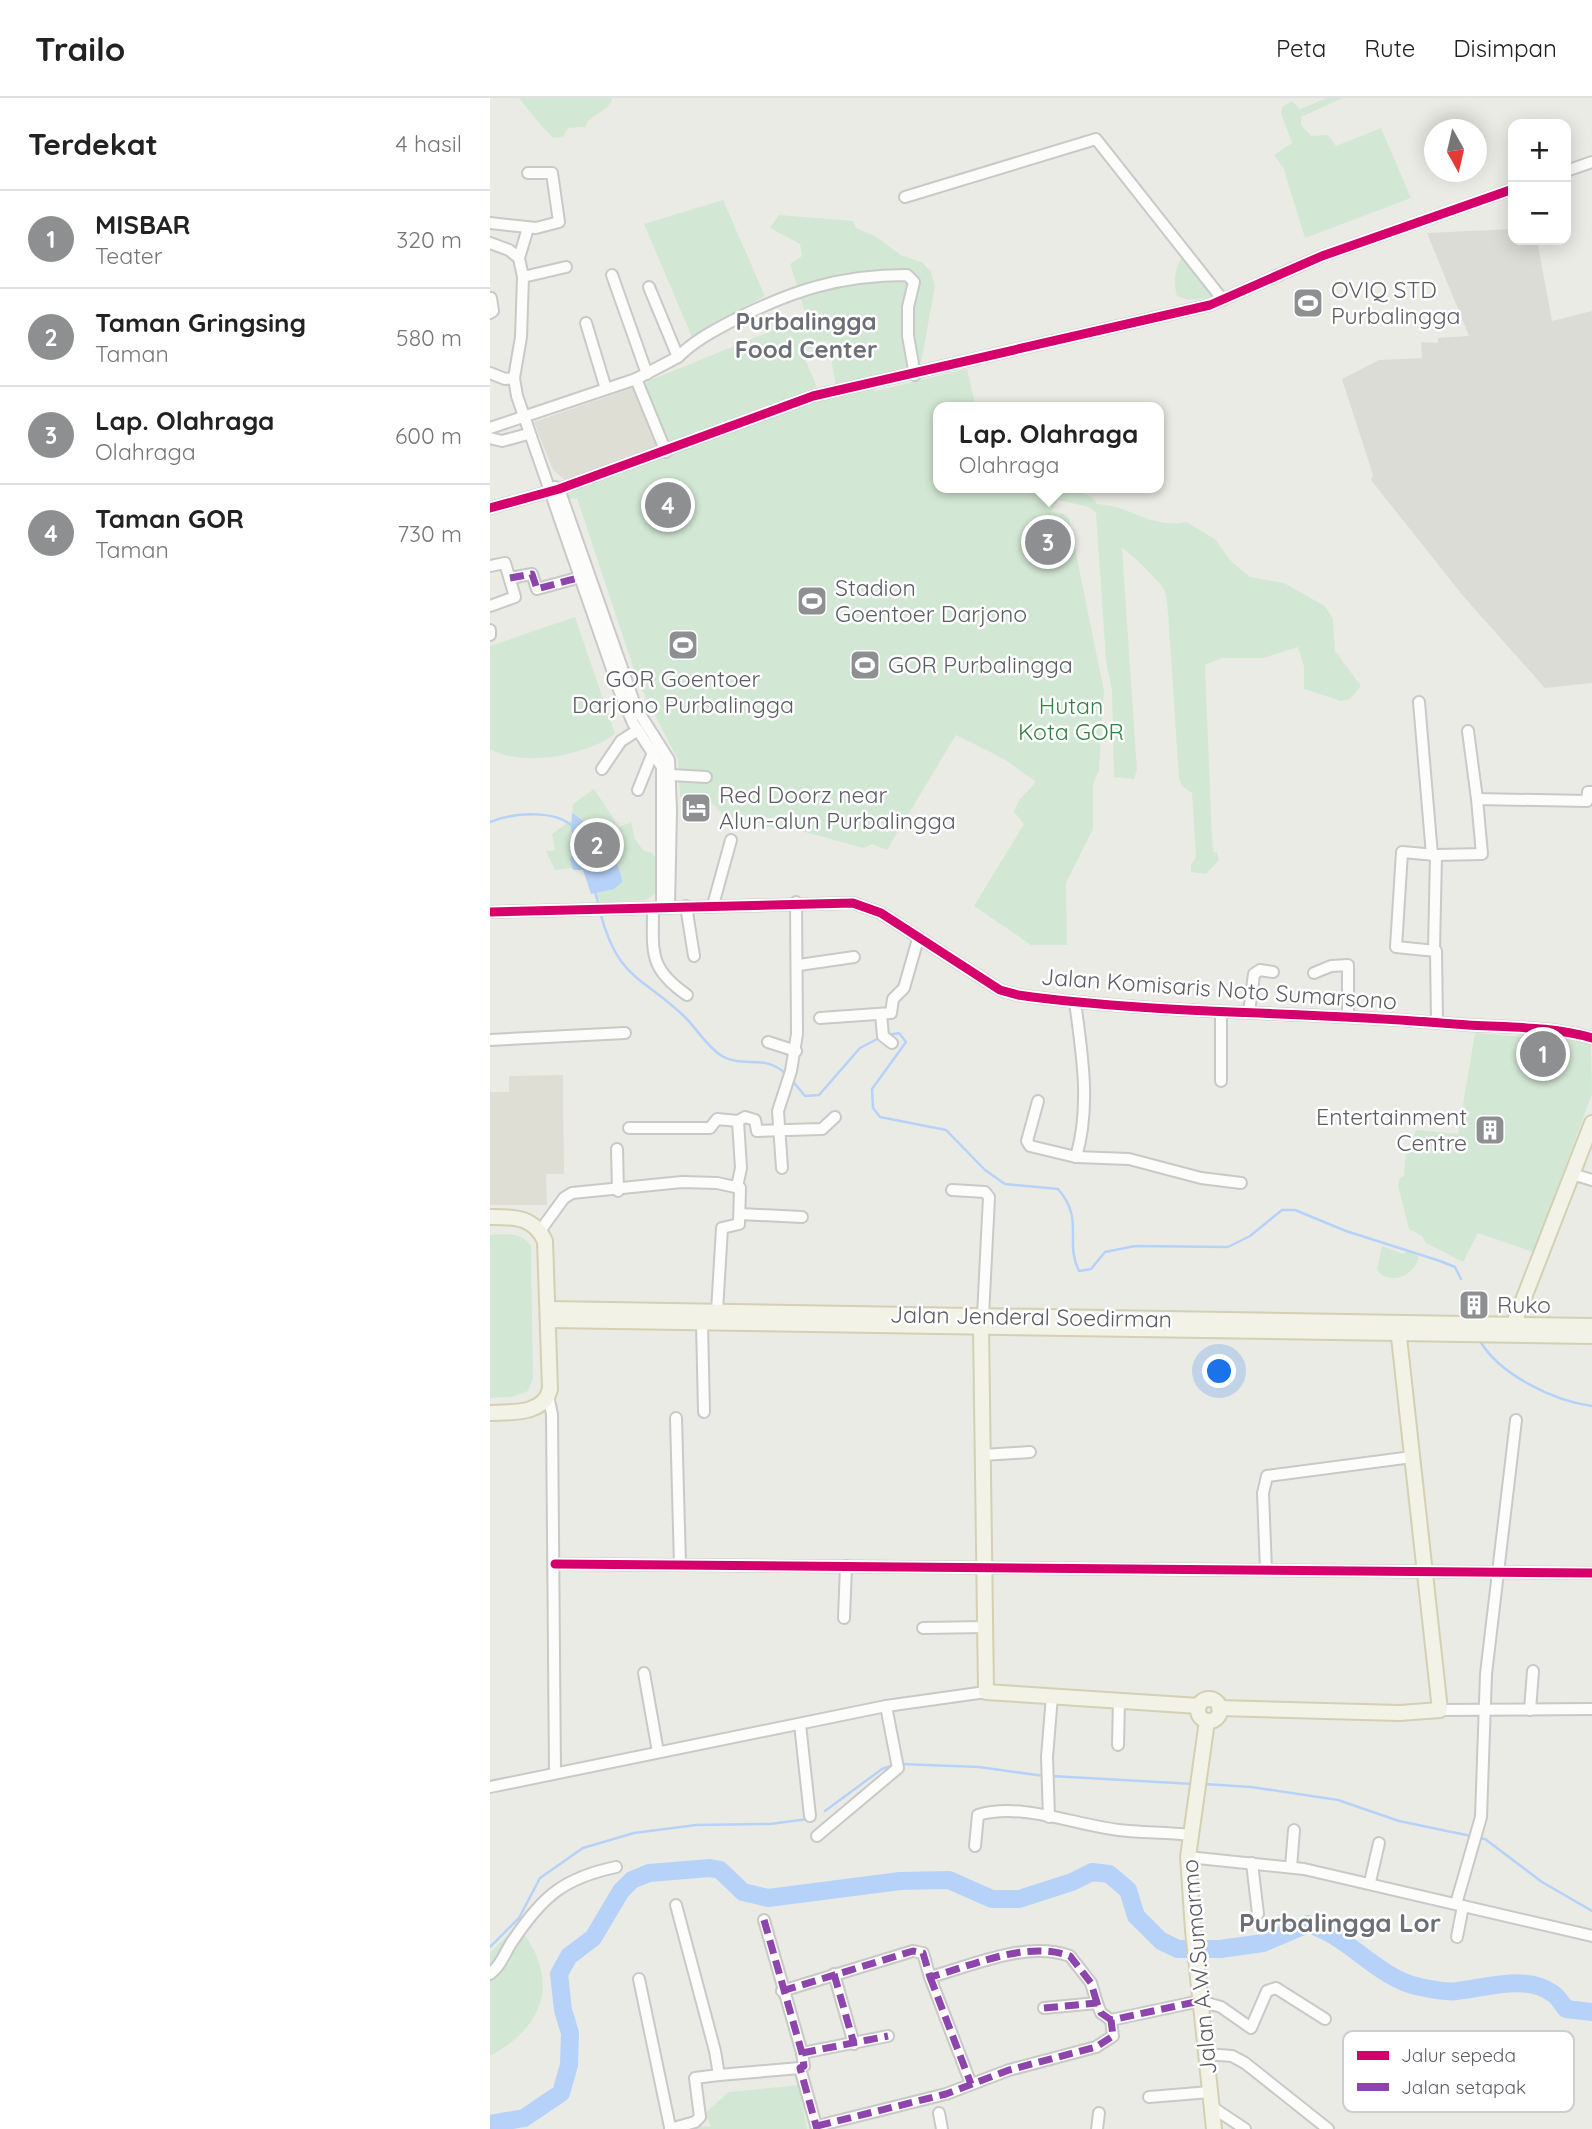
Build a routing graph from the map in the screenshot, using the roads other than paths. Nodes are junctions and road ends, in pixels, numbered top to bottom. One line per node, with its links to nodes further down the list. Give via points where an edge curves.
1 (1592, 162): 2 (street)
2 (1571, 169)
3 (528, 173): 7 (street, via 552,173 559,222)
4 (1508, 191): 15 (street, via 1322,256)
5 (905, 197): 15 (street, via 1096,139)
6 (490, 223): 7 (street)
7 (527, 232): 9 (street)
8 (490, 243): 9 (street)
9 (519, 258): 12 (street)
10 (566, 267): 12 (street)
11 (612, 275): 20 (street)
12 (523, 277): 22 (street)
13 (649, 287): 18 (street)
14 (491, 298): 16 (street)
15 (1223, 300): 21 (street)
16 (490, 313)
17 (586, 323): 24 (street)
18 (678, 356): 20 (street); 21 (street, via 701,338 798,290 906,275 914,282 908,336)
19 (490, 373): 22 (street)
20 (647, 373): 23 (street)
21 (915, 375): 29 (street, via 799,400)
22 (514, 378): 25 (street)
23 (636, 379): 24 (street); 29 (street)
24 (606, 389): 25 (street)
25 (523, 418): 26 (street); 27 (street)
26 (490, 428)
27 (528, 434): 28 (street, via 502,441); 30 (street)
28 (490, 438)
29 (666, 452): 30 (street)
30 (552, 488): 31 (street); 33 (street); 41 (street, via 635,708 664,751)
31 (490, 508)
32 (490, 566): 34 (street, via 505,564)
33 (581, 577): 34 (street, via 537,589 532,574); 37 (street, via 621,695)
34 (510, 578): 35 (street, via 515,597)
35 (490, 606)
36 (1419, 702): 48 (street)
37 (638, 730): 39 (street); 40 (street, via 621,741)
38 (1468, 731): 45 (street)
39 (654, 750): 43 (street); 46 (street, via 662,766)
40 (602, 769)
41 (671, 775): 42 (street); 46 (street)
42 (706, 777)
43 (638, 790)
44 (1592, 792): 45 (street, via 1587,801)
45 (1477, 799): 48 (street, via 1482,854)
46 (667, 811): 52 (street)
47 (731, 840): 50 (street)
48 (1434, 855): 55 (street); 55 (street, via 1402,852 1396,944 1398,948)
49 (796, 902): 50 (street, Jalan Komisaris Noto Sumarsono); 54 (street, Jalan Komisaris Noto Sumarsono, via 837,901 868,907); 58 (street)
50 (713, 905): 51 (street, Jalan Komisaris Noto Sumarsono)
51 (686, 906): 52 (street, Jalan Komisaris Noto Sumarsono); 56 (street)
52 (661, 907): 53 (street, Jalan Komisaris Noto Sumarsono); 61 (street, via 655,958 659,972)
53 (490, 912)
54 (918, 939): 62 (street, Jalan Komisaris Noto Sumarsono, via 1000,990); 65 (street, via 904,988 893,999 891,1013)
55 (1434, 950): 68 (street)
56 (694, 956)
57 (854, 957): 58 (street)
58 (799, 965): 74 (street)
59 (1273, 972): 63 (street, via 1254,974)
60 (1314, 973): 66 (street, via 1331,966 1349,966)
61 (687, 995)
62 (1075, 1002): 64 (street, Jalan Komisaris Noto Sumarsono); 83 (street, via 1085,1090)
63 (1249, 1012): 64 (street, Jalan Komisaris Noto Sumarsono); 66 (street, Jalan Komisaris Noto Sumarsono)
64 (1221, 1013): 75 (street)
65 (881, 1014): 67 (street); 73 (street, via 883,1035)
66 (1348, 1017): 68 (street, Jalan Komisaris Noto Sumarsono)
67 (820, 1018)
68 (1437, 1022): 70 (street, Jalan Komisaris Noto Sumarsono, via 1551,1030)
69 (625, 1033): 71 (street)
70 (1592, 1038)
71 (490, 1040)
72 (768, 1042): 74 (street)
73 (891, 1043)
74 (796, 1051): 81 (street, via 778,1111)
75 (1221, 1081)
76 (1038, 1101): 83 (street, via 1028,1145)
77 (835, 1117): 81 (street, via 824,1129)
78 (738, 1121): 80 (street, via 717,1119 710,1128); 81 (street, via 754,1119 757,1131); 88 (street, via 741,1168)
79 (1592, 1123): 85 (main road)
80 (629, 1128)
81 (778, 1131): 84 (street)
82 (617, 1149): 90 (street)
83 (1076, 1157): 87 (street, via 1129,1159)
84 (782, 1168)
85 (1572, 1174): 86 (street); 101 (main road)
86 (1592, 1180)
87 (1241, 1183)
88 (737, 1187): 90 (street, via 682,1182); 91 (street, via 742,1191)
89 (952, 1190): 97 (street, via 985,1192 989,1197)
90 (618, 1191): 94 (street, via 569,1194)
91 (740, 1214): 93 (street); 95 (street, via 737,1226 722,1227)
92 (490, 1217): 94 (main road, via 518,1217)
93 (802, 1217)
94 (540, 1231): 96 (main road, via 548,1259)
95 (717, 1311): 96 (main road, Jalan Jenderal Soedirman); 97 (main road, Jalan Jenderal Soedirman)
96 (549, 1314): 98 (main road, Jalan Jenderal Soedirman); 103 (main road)
97 (982, 1322): 98 (main road, Jalan Jenderal Soedirman); 100 (main road, Jalan Jenderal Soedirman); 109 (main road)
98 (702, 1323): 104 (street)
99 (1592, 1326): 101 (main road)
100 (1398, 1329): 101 (main road, Jalan Jenderal Soedirman); 110 (main road)
101 (1511, 1330): 102 (main road)
102 (1592, 1336)
103 (548, 1396): 105 (main road, via 536,1408 523,1412); 111 (street)
104 (704, 1412)
105 (490, 1413)
106 (676, 1418): 112 (street)
107 (1516, 1420): 117 (street)
108 (1030, 1452): 109 (street)
109 (983, 1455): 114 (main road)
110 (1412, 1457): 115 (street, via 1268,1476 1264,1480); 116 (main road)
111 (555, 1564): 112 (street); 138 (street)
112 (680, 1565): 113 (street)
113 (846, 1566): 114 (street); 119 (street)
114 (984, 1567): 115 (street); 120 (main road)
115 (1266, 1570): 116 (street)
116 (1424, 1570): 117 (street); 131 (main road)
117 (1496, 1571): 118 (street); 132 (street)
118 (1592, 1573)
119 (844, 1618)
120 (985, 1627): 121 (street); 124 (main road)
121 (923, 1628)
122 (1533, 1671): 133 (street)
123 (645, 1673): 137 (street)
124 (986, 1692): 125 (main road); 127 (street)
125 (1052, 1696): 126 (main road); 141 (street, via 1046,1757)
126 (1119, 1700): 128 (main road); 136 (street)
127 (886, 1706): 135 (street); 143 (street, via 898,1761)
128 (1199, 1706): 129 (main road, via 1208,1700); 134 (main road, via 1199,1716)
129 (1219, 1708): 131 (main road); 134 (main road, via 1217,1718)
130 (1592, 1709): 133 (street)
131 (1440, 1710): 132 (street)
132 (1484, 1710): 133 (street); 153 (street, via 1482,1810)
133 (1530, 1710)
134 (1207, 1721): 144 (main road, Jalan A.W.Sumarmo)
135 (800, 1724): 137 (street); 140 (street)
136 (1118, 1745)
137 (658, 1752): 138 (street)
138 (555, 1773): 139 (street)
139 (490, 1787)
140 (810, 1816)
141 (1049, 1817): 144 (street, via 1117,1830); 146 (street, via 980,1814)
142 (1294, 1830): 150 (street)
143 (817, 1836)
144 (1190, 1836): 147 (main road, Jalan A.W.Sumarmo)
145 (1379, 1843): 151 (street)
146 (975, 1846)
147 (1188, 1857): 148 (street); 163 (main road, Jalan A.W.Sumarmo)
148 (1252, 1863): 150 (street); 154 (street)
149 (616, 1867): 159 (street, via 563,1884 541,1901)
150 (1291, 1867): 151 (street)
151 (1370, 1882): 153 (street)
152 (677, 1905): 173 (street)
153 (1460, 1905): 156 (street); 157 (street)
154 (1258, 1914)
155 (764, 1920): 162 (street)
156 (1592, 1936)
157 (1457, 1937)
158 (834, 1973): 160 (street, via 917,1951 925,1956); 162 (street); 169 (street)
159 (490, 1975)
160 (930, 1977): 164 (street, via 1012,1954 1062,1953 1082,1970); 174 (street)
161 (639, 1979): 179 (street)
162 (782, 1991): 170 (street)
163 (1200, 2001): 166 (street, via 1221,2007 1251,2028 1267,1991 1276,1988); 167 (street); 171 (main road, Jalan A.W.Sumarmo)
164 (1097, 2003): 165 (street); 167 (street)
165 (1044, 2008)
166 (1325, 2019)
167 (1111, 2020): 174 (street, via 1113,2036 1106,2042)
168 (888, 2036): 169 (street)
169 (854, 2044): 170 (street)
170 (802, 2053): 172 (street, via 804,2066)
171 (1206, 2054): 176 (main road, Jalan A.W.Sumarmo); 185 (street, via 1232,2056 1245,2063)
172 (800, 2068): 173 (street); 180 (street)
173 (719, 2075): 179 (street, via 695,2078 700,2117)
174 (971, 2084): 180 (street)
175 (1149, 2097): 176 (street)
176 (1211, 2100): 183 (main road, Jalan A.W.Sumarmo); 184 (street)
177 (939, 2113): 181 (street)
178 (1099, 2113): 182 (street)
179 (670, 2128)
180 (817, 2128)
181 (942, 2129)
182 (1097, 2129)
183 (1214, 2129)
184 (1245, 2129)
185 (1328, 2129)

